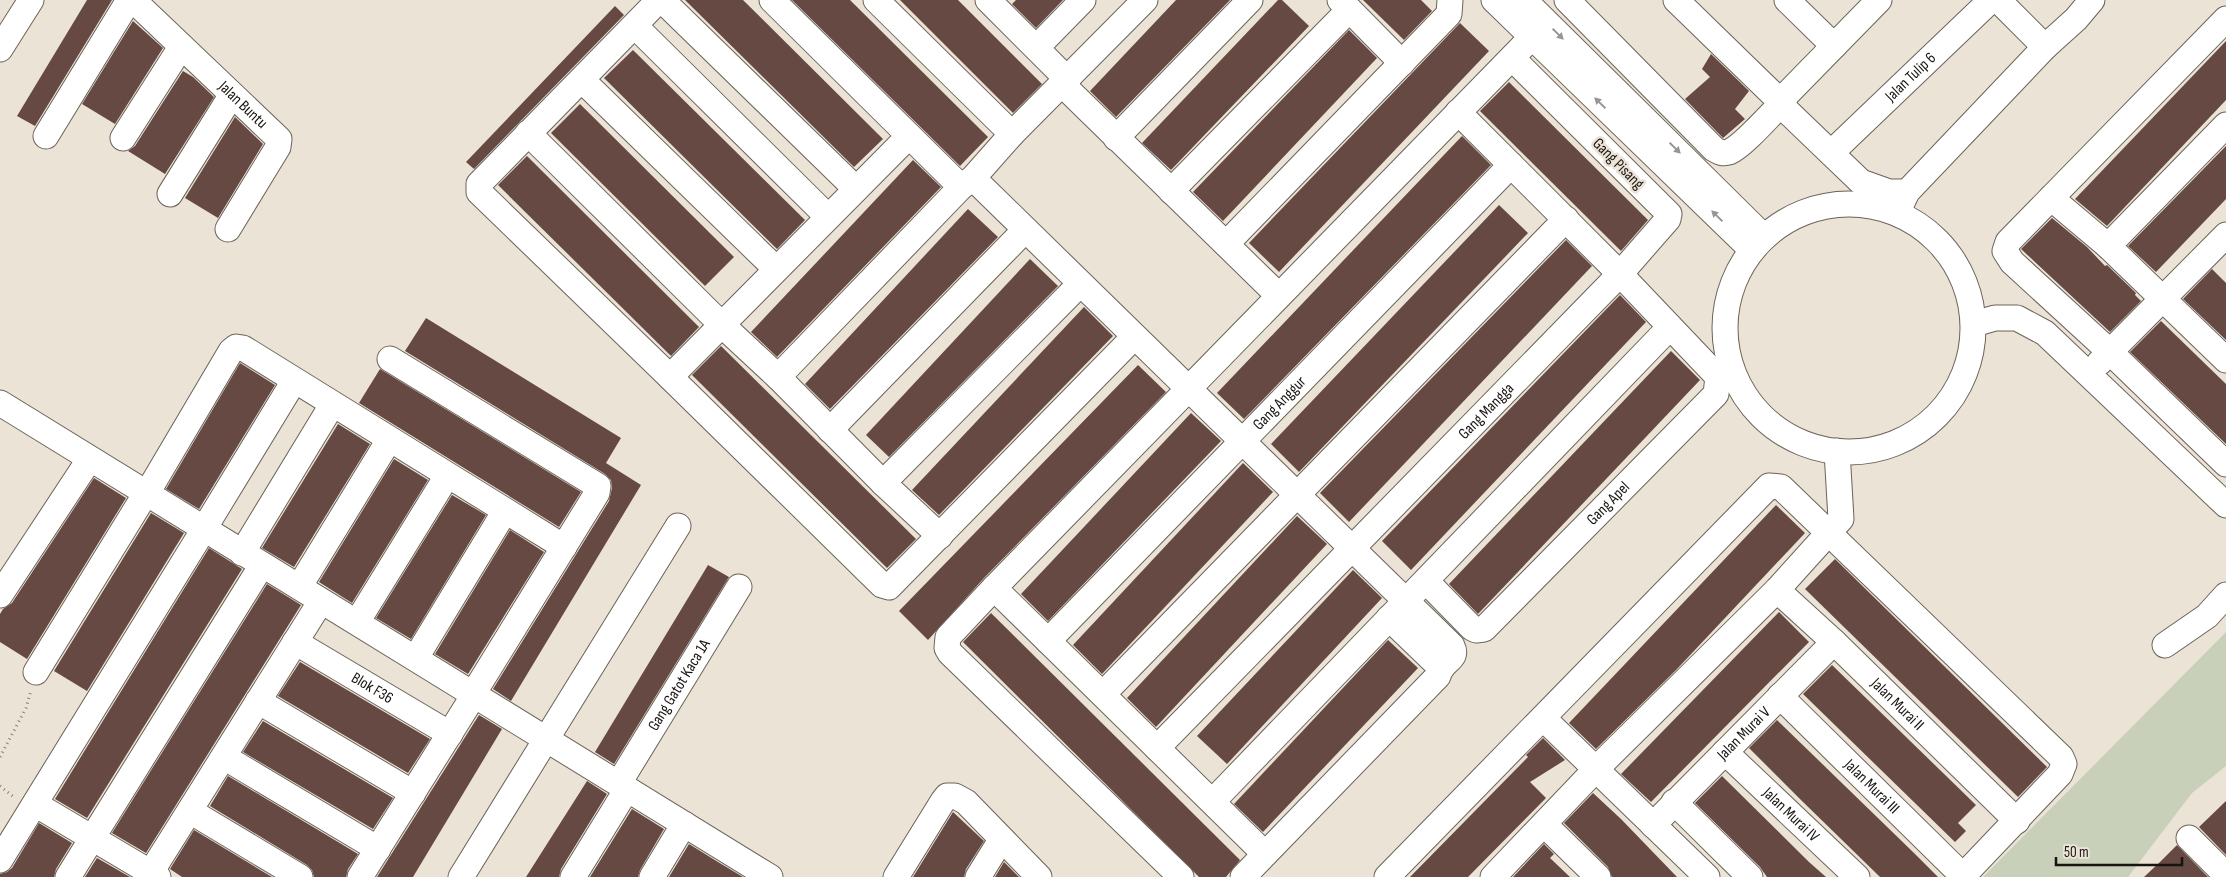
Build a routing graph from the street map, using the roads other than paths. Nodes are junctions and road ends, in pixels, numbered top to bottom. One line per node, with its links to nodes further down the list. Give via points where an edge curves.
1 (31, 0): 29 (street)
2 (129, 0): 42 (street)
3 (133, 0): 26 (street, Jalan Buntu)
4 (661, 0): 23 (street); 49 (street)
5 (772, 0): 43 (street)
6 (876, 0): 41 (street)
7 (988, 0): 27 (street)
8 (1083, 0): 27 (street)
9 (1145, 0): 33 (street)
10 (1250, 0): 45 (street)
11 (1450, 0): 31 (street, via 1449,14)
12 (1494, 0): 24 (street)
13 (1524, 0): 36 (street, one-way to 36)
14 (1567, 0): 34 (street)
15 (1676, 0): 37 (street)
16 (1787, 0): 25 (street)
17 (1879, 0): 25 (street)
18 (1991, 0): 46 (street, Jalan Tulip 6)
19 (1998, 0): 28 (street)
20 (2092, 0): 28 (street)
21 (1345, 5): 31 (street); 50 (street)
22 (2226, 20): 52 (street)
23 (634, 26): 32 (street); 54 (street)
24 (1532, 37): 30 (street); 59 (street, one-way to 24)
25 (1834, 46): 37 (street)
26 (181, 47): 35 (street, Jalan Buntu); 44 (street)
27 (1037, 47): 33 (street)
28 (2045, 47): 53 (street)
29 (0, 49)
30 (1512, 58): 38 (street); 63 (street, Gang Pisang, via 1669,214)
31 (1402, 63): 58 (street)
32 (582, 80): 40 (street); 62 (street)
33 (1065, 83): 41 (street); 45 (street)
34 (1650, 83): 36 (street); 37 (street, via 1714,149 1722,153 1742,143)
35 (231, 96): 51 (street); 56 (street, Jalan Buntu, via 279,142)
36 (1630, 103): 59 (street, one-way to 59)
37 (1782, 103): 46 (street)
38 (1458, 112): 47 (street); 65 (street)
39 (2226, 125): 60 (street)
40 (528, 133): 67 (street); 76 (street, via 479,184 479,192)
41 (1012, 134): 48 (street)
42 (46, 136)
43 (909, 136): 48 (street); 49 (street)
44 (123, 138)
45 (1116, 138): 50 (street)
46 (1831, 153): 53 (street, via 1860,182 1890,192)
47 (1512, 165): 55 (street); 84 (street, Gang Anggur)
48 (967, 183): 57 (street); 77 (street)
49 (856, 189): 54 (street)
50 (1171, 191): 58 (street)
51 (170, 194)
52 (2051, 198): 60 (street); 71 (street, via 2008,242 2005,251 2012,262)
53 (1902, 202): 59 (street, via 1827,206 1793,217); 68 (street, via 1951,257 1967,289)
54 (828, 217): 62 (street)
55 (1566, 219): 63 (street); 91 (street)
56 (228, 230)
57 (1025, 230): 64 (street); 82 (street)
58 (1226, 244): 65 (street)
59 (1758, 244): 74 (street, via 1734,280 1728,297)
60 (2108, 246): 66 (street)
61 (2222, 246): 66 (street)
62 (776, 269): 67 (street)
63 (1620, 274): 69 (street); 99 (street, Gang Mangga)
64 (1080, 284): 70 (street); 89 (street)
65 (1280, 296): 79 (street)
66 (2163, 299): 71 (street); 73 (street)
67 (721, 324): 76 (street); 77 (street)
68 (1974, 324): 75 (street, via 1995,318 2017,318 2045,333); 85 (street, via 1965,376 1957,392 1935,419 1889,446 1854,452)
69 (1670, 328): 74 (street); 102 (street)
70 (1134, 337): 79 (street); 97 (street)
71 (2109, 351): 75 (street); 87 (street)
72 (390, 359): 98 (street, via 598,486 597,493)
73 (2226, 360)
74 (1724, 372): 85 (street, via 1772,424 1802,443); 102 (street, Gang Apel, via 1716,394 1484,629 1472,628)
75 (2089, 375): 92 (street)
76 (670, 377): 97 (street, via 882,585 889,587 894,583)
77 (778, 377): 82 (street)
78 (294, 381): 81 (street); 90 (street, via 243,348 236,347); 94 (street)
79 (1188, 391): 84 (street); 104 (street)
80 (0, 403): 86 (street)
81 (332, 405): 83 (street); 100 (street)
82 (830, 430): 89 (street)
83 (389, 440): 88 (street); 101 (street)
84 (1243, 443): 91 (street); 111 (street, Gang Anggur)
85 (1837, 451): 96 (street, via 1841,519)
86 (89, 460): 90 (street); 106 (street)
87 (2226, 464)
88 (447, 476): 93 (street); 110 (street)
89 (883, 483): 97 (street)
90 (150, 488): 94 (street); 116 (street)
91 (1298, 495): 99 (street); 118 (street)
92 (2226, 505)
93 (505, 511): 98 (street); 115 (street)
94 (207, 524): 100 (street); 132 (street)
95 (678, 526): 123 (street)
96 (1828, 533): 105 (street); 121 (street, via 1781,487 1769,486); 134 (street, via 2061,757 2064,764 2060,774)
97 (940, 536)
98 (564, 547): 117 (street)
99 (1352, 549): 109 (street); 124 (street, Gang Mangga)
100 (252, 559): 108 (street); 138 (street)
101 (304, 579)
102 (1426, 582): 109 (street)
103 (739, 587): 128 (street, Gang Gatot Kaca 1A)
104 (994, 588): 111 (street); 158 (street, via 948,637 947,648)
105 (1777, 590): 113 (street, Jalan Murai II); 127 (street)
106 (0, 595)
107 (2226, 595): 114 (street, via 2207,616)
108 (320, 601): 112 (street); 117 (street)
109 (1397, 610): 130 (street); 142 (street, via 1452,646 1454,656)
110 (362, 614)
111 (1048, 641): 118 (street)
112 (295, 642): 120 (street); 122 (street, Blok F36)
113 (1834, 642): 119 (street, Jalan Murai V); 134 (street, Jalan Murai II)
114 (2165, 645)
115 (420, 651)
116 (36, 672)
117 (476, 691): 122 (street); 123 (street)
118 (1103, 694): 124 (street)
119 (1780, 696): 125 (street, Jalan Murai V); 147 (street, Jalan Murai III)
120 (258, 701): 126 (street); 129 (street)
121 (1543, 718): 127 (street); 160 (street)
122 (450, 734): 129 (street)
123 (547, 738): 128 (street); 151 (street)
124 (1157, 748): 130 (street)
125 (1725, 752): 131 (street, Jalan Murai V); 165 (street, Jalan Murai IV)
126 (224, 757): 133 (street); 141 (street)
127 (1597, 768): 136 (street); 137 (street)
128 (623, 786): 135 (street); 152 (street, Gang Gatot Kaca 1A)
129 (413, 793): 141 (street)
130 (1213, 801): 142 (street)
131 (1674, 802): 137 (street, Jalan Murai V); 164 (street)
132 (35, 804): 138 (street); 143 (street)
133 (190, 811): 146 (street); 149 (street)
134 (2016, 822): 147 (street)
135 (684, 824): 144 (street); 153 (street)
136 (1544, 824): 161 (street); 162 (street)
137 (1653, 825): 163 (street)
138 (92, 838): 146 (street); 148 (street)
139 (2188, 838): 145 (street)
140 (1001, 840): 155 (street, via 966,802 947,796); 156 (street); 157 (street)
141 (378, 849): 150 (street)
142 (1265, 854): 159 (street)
143 (0, 860)
144 (736, 868): 154 (street)
145 (2226, 875)
146 (152, 876)
147 (1962, 876)
148 (68, 877)
149 (300, 877)
150 (360, 877)
151 (462, 877)
152 (573, 877)
153 (652, 877)
154 (770, 877)
155 (896, 877)
156 (978, 877)
157 (1039, 877)
158 (1181, 877)
159 (1243, 877)
160 (1386, 877)
161 (1493, 877)
162 (1598, 877)
163 (1707, 877)
164 (1750, 877)
165 (1857, 877)

